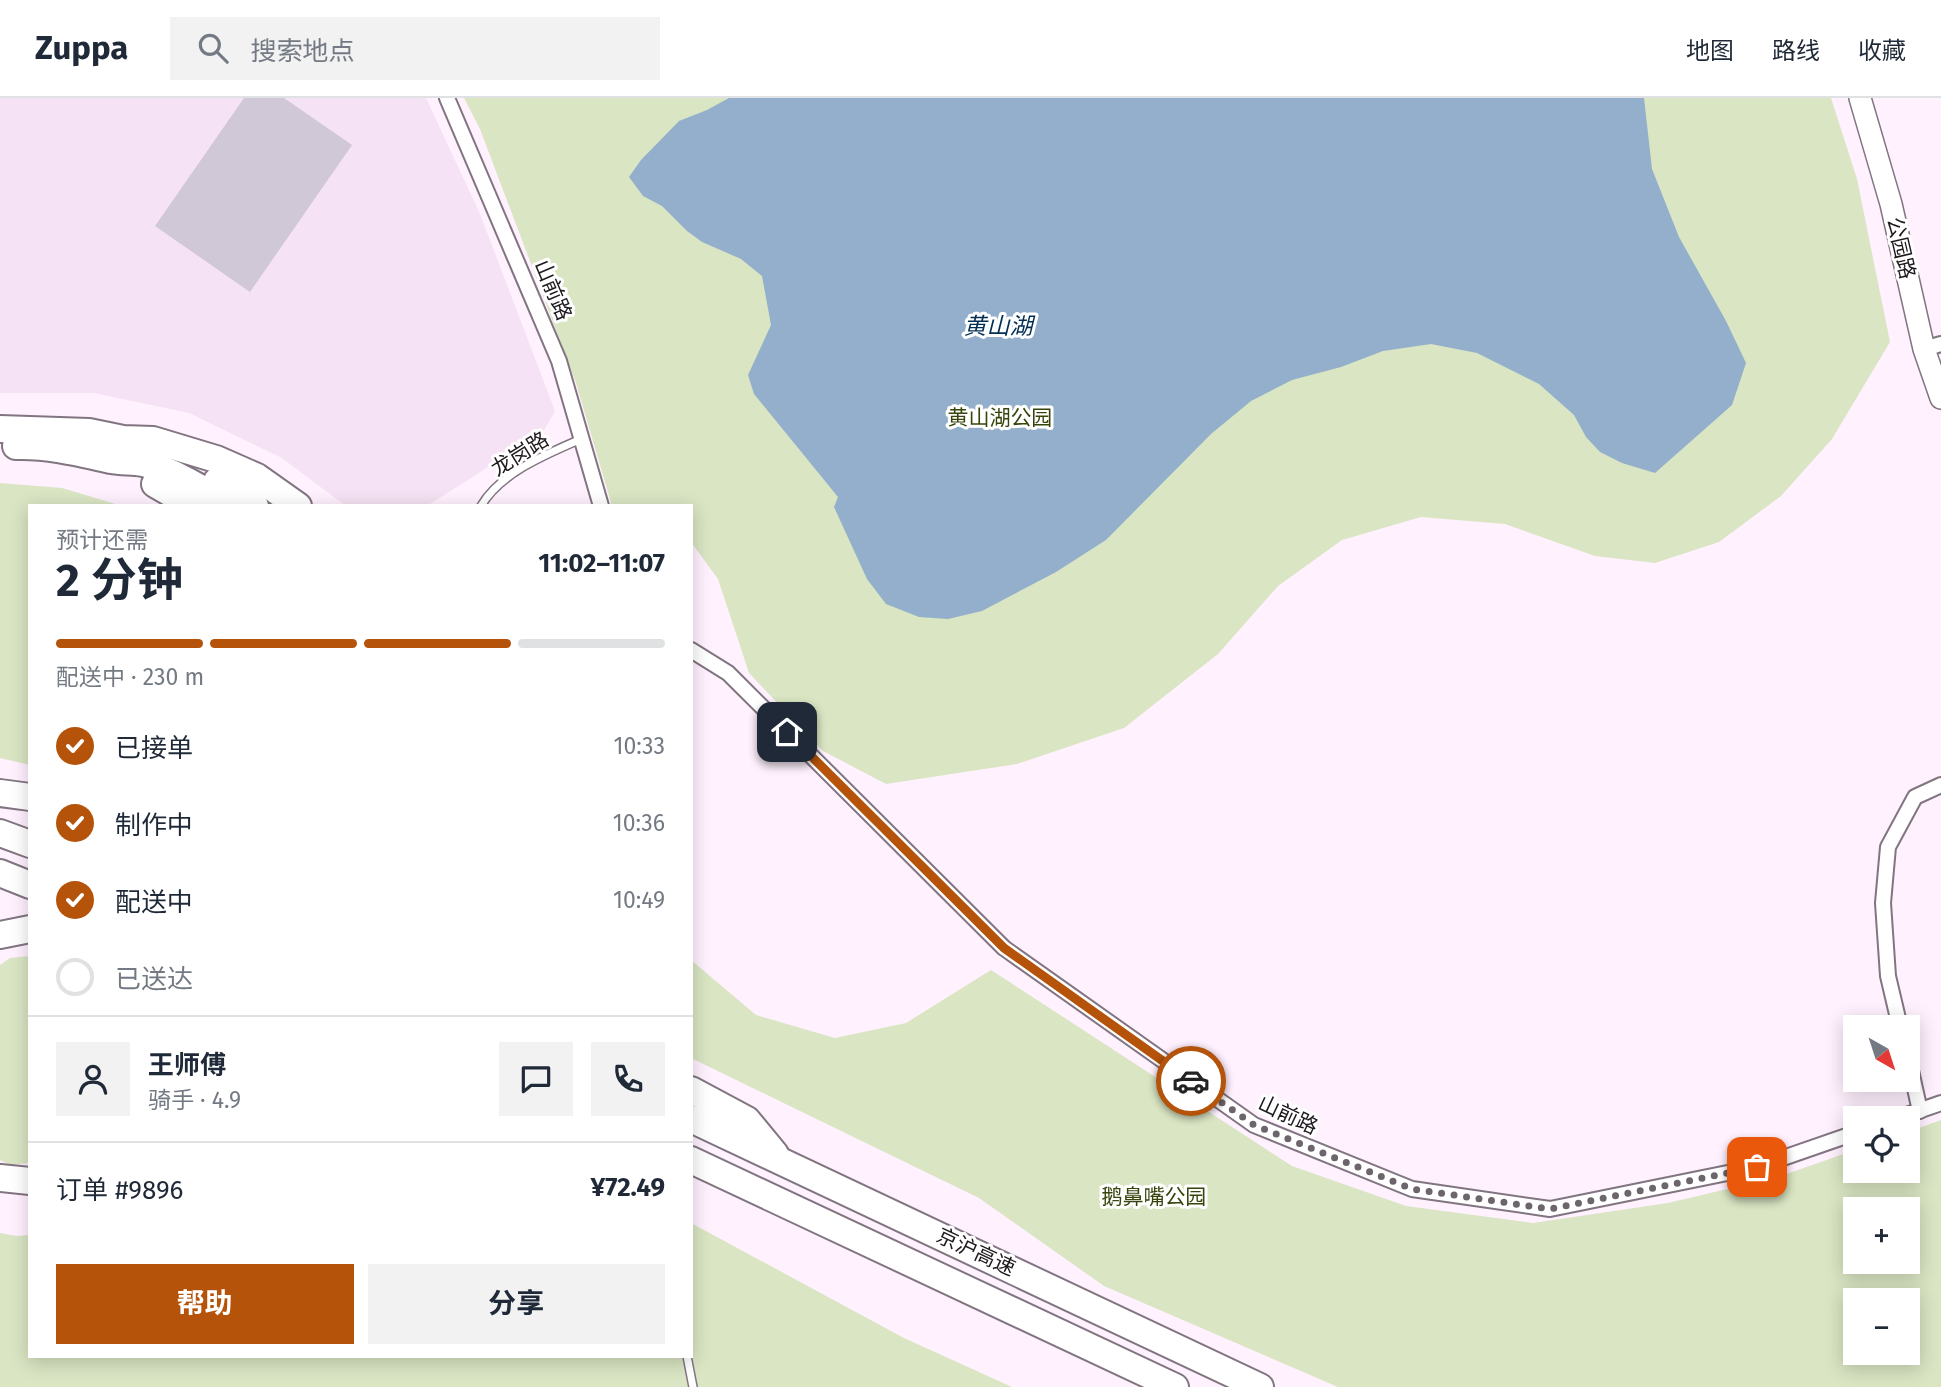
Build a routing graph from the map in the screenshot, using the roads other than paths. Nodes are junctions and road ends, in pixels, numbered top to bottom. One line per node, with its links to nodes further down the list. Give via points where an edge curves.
1 (447, 98): 6 (street, 山前路, via 559,361)
2 (1860, 98): 3 (street, 公园路)
3 (1932, 347): 4 (street, 公园路)
4 (1941, 398)
5 (0, 429): 8 (highway, via 89,432)
6 (582, 439): 13 (lane, 龙岗路, via 511,475); 14 (street, 山前路)
7 (0, 446): 8 (highway, via 86,453)
8 (119, 450): 9 (highway); 10 (highway, via 199,486); 11 (highway, via 206,474); 12 (highway, via 153,440 216,459 257,477)
9 (190, 504)
10 (227, 504)
11 (252, 504)
12 (295, 504)
13 (482, 504)
14 (600, 504)
15 (693, 651): 30 (street, 山前路, via 728,673 1004,948 1254,1125 1412,1189 1550,1209 1757,1167)
16 (1941, 785): 25 (street, via 1915,797 1888,847 1883,904 1888,976)
17 (0, 793): 18 (highway)
18 (28, 797)
19 (0, 833): 20 (highway)
20 (28, 843)
21 (0, 873): 22 (highway)
22 (28, 884)
23 (28, 929): 24 (highway)
24 (0, 935)
25 (1897, 1015)
26 (693, 1091): 31 (highway, via 747,1120)
27 (1941, 1103): 28 (street)
28 (1920, 1111)
29 (693, 1120): 31 (highway, 京沪高速)
30 (1843, 1137)
31 (778, 1159): 40 (highway, 京沪高速)
32 (693, 1161): 39 (highway, 京沪高速)
33 (0, 1178): 34 (highway)
34 (28, 1181)
35 (0, 1193): 36 (highway)
36 (28, 1195)
37 (687, 1358): 38 (lane)
38 (693, 1387)
39 (1175, 1387)
40 (1260, 1387)

